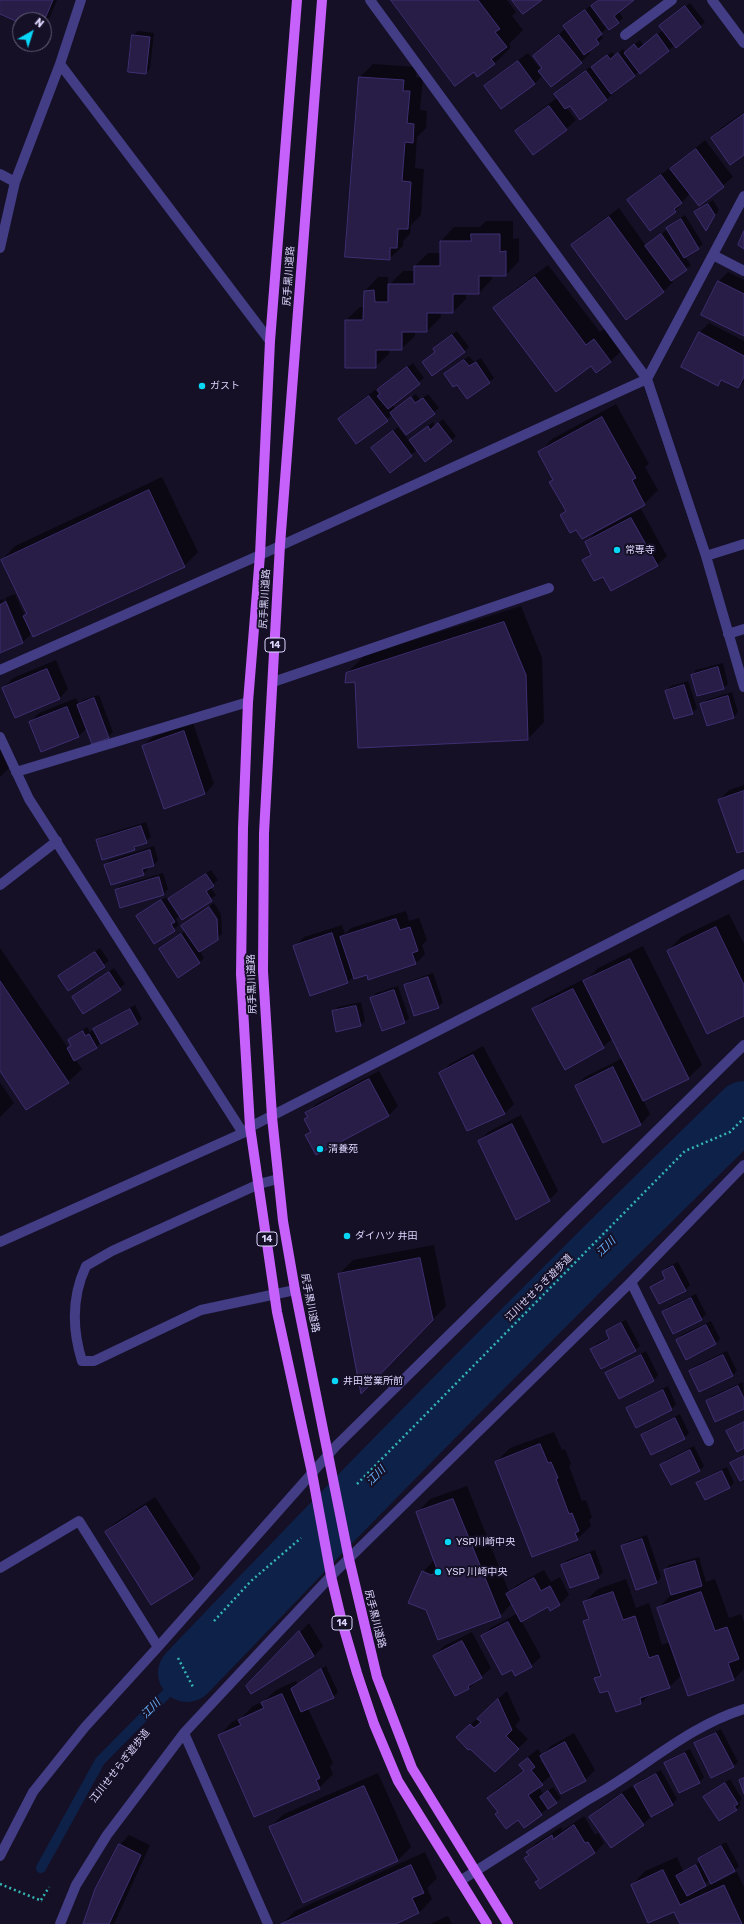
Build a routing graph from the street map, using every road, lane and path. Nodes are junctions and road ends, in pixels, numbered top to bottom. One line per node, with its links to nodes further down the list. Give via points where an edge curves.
1 (81, 0): 9 (street)
2 (297, 0): 16 (main road, 尻手黒川道路 / 14)
3 (322, 0): 19 (main road, 尻手黒川道路 / 14)
4 (370, 0): 17 (street)
5 (672, 0): 7 (street)
6 (712, 0): 8 (street)
7 (625, 34)
8 (744, 43)
9 (60, 64): 11 (street); 16 (street)
10 (0, 174): 11 (street)
11 (15, 182): 13 (street)
12 (744, 196): 14 (street)
13 (0, 248)
14 (713, 255): 15 (street); 17 (street)
15 (744, 271)
16 (270, 341): 20 (main road, 尻手黒川道路 / 14)
17 (648, 379): 19 (street); 21 (street)
18 (744, 544): 21 (street)
19 (280, 545): 20 (street); 26 (main road, 尻手黒川道路 / 14)
20 (260, 555): 25 (street); 28 (main road, 尻手黒川道路 / 14)
21 (706, 556): 24 (street)
22 (549, 588): 26 (street)
23 (744, 629): 24 (street)
24 (728, 634): 27 (street)
25 (0, 670)
26 (272, 682): 35 (main road, 尻手黒川道路 / 14, via 264,834 263,964)
27 (744, 687)
28 (248, 702): 30 (street); 37 (main road, 尻手黒川道路 / 14, via 241,974)
29 (0, 737): 30 (street)
30 (16, 772): 31 (street, via 29,799)
31 (57, 841): 33 (street); 37 (street)
32 (744, 874): 35 (street)
33 (0, 885)
34 (744, 1045): 46 (street)
35 (272, 1117): 37 (street); 39 (main road, 尻手黒川道路 / 14)
36 (744, 1118): 48 (path, 江川せせらぎ遊歩道, via 730,1132 685,1151)
37 (247, 1130): 40 (main road, 尻手黒川道路 / 14); 41 (street)
38 (744, 1165): 42 (street)
39 (278, 1179): 40 (street); 43 (main road, 尻手黒川道路 / 14)
40 (259, 1184): 44 (main road, 尻手黒川道路 / 14); 44 (street, via 112,1251 86,1266 76,1296 76,1334 82,1361 94,1361 201,1310)
41 (0, 1242)
42 (631, 1282): 45 (street); 50 (street)
43 (295, 1290): 44 (street); 46 (main road, 尻手黒川道路 / 14)
44 (274, 1294): 47 (main road, 尻手黒川道路 / 14)
45 (709, 1441)
46 (328, 1456): 47 (street); 50 (main road, 尻手黒川道路 / 14)
47 (312, 1473): 52 (main road, 尻手黒川道路 / 14); 54 (street)
48 (357, 1484)
49 (305, 1535): 53 (path, via 251,1581)
50 (349, 1559): 52 (street); 60 (main road, 尻手黒川道路 / 14, via 377,1677 412,1768)
51 (2, 1562): 54 (street, via 79,1521)
52 (331, 1576): 58 (street); 61 (main road, 尻手黒川道路 / 14, via 348,1644 374,1724 398,1781)
53 (213, 1622)
54 (158, 1647): 59 (street, via 84,1727 33,1792)
55 (177, 1656): 56 (path)
56 (196, 1693)
57 (744, 1709): 60 (street, via 700,1727 609,1789)
58 (184, 1733): 65 (street, via 107,1834 76,1885); 67 (street)
59 (0, 1856)
60 (475, 1871): 61 (street); 69 (main road, 尻手黒川道路 / 14)
61 (460, 1881): 68 (main road, 尻手黒川道路 / 14)
62 (0, 1884): 64 (path)
63 (49, 1887): 64 (path)
64 (41, 1900): 65 (path)
65 (66, 1909): 66 (street)
66 (60, 1924)
67 (268, 1924)
68 (487, 1924)
69 (508, 1924)

